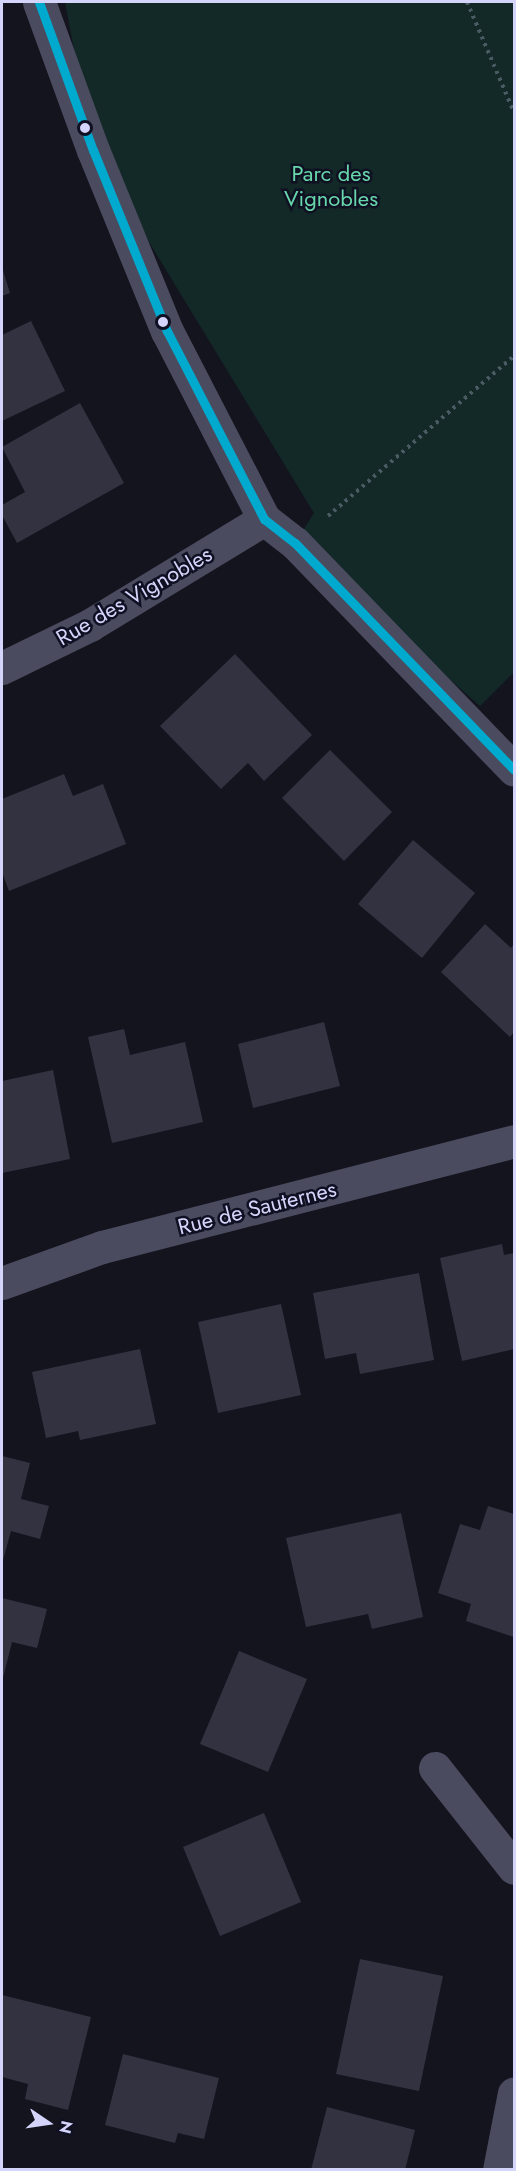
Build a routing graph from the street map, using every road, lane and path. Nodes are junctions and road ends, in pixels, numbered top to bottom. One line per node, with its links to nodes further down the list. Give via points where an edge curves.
1 (39, 2): 5 (street, via 93,150 167,331)
2 (467, 2): 3 (path)
3 (514, 112)
4 (514, 356): 6 (path)
5 (264, 519): 6 (street); 7 (street, Rue des Vignobles, via 90,625)
6 (295, 543): 8 (street)
7 (2, 668)
8 (514, 770)
9 (514, 1141): 10 (street, Rue de Sauternes, via 102,1247)
10 (2, 1283)
11 (435, 1768): 12 (street)
12 (514, 1868)
13 (514, 2093): 14 (street)
14 (499, 2169)

